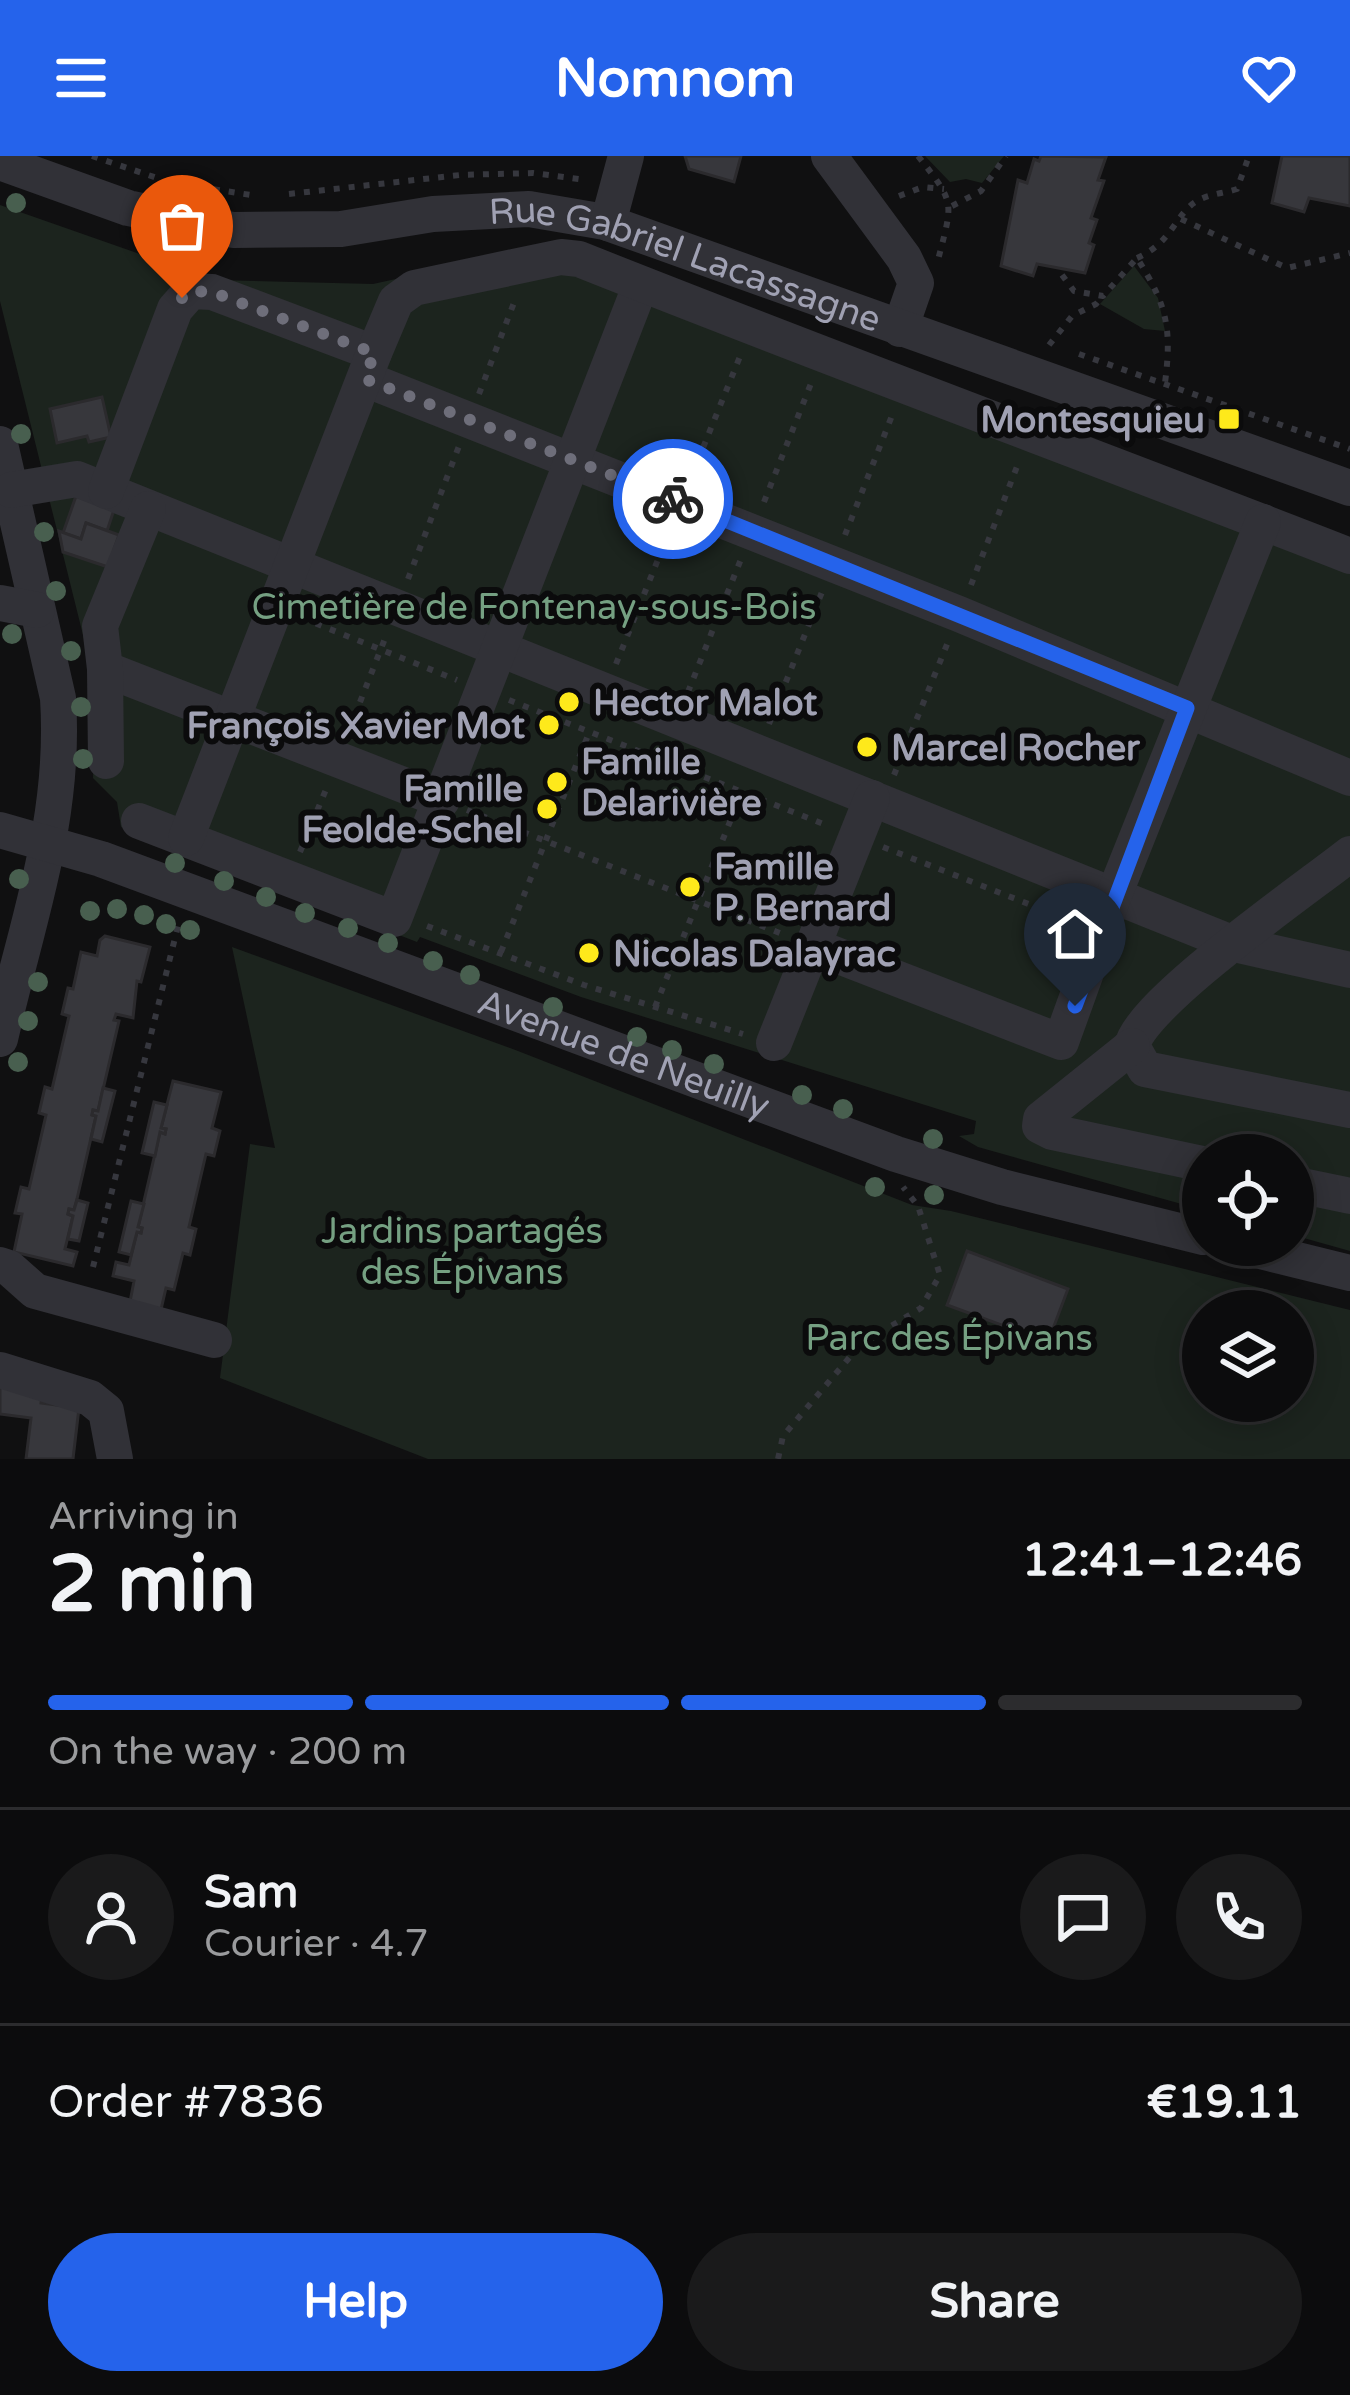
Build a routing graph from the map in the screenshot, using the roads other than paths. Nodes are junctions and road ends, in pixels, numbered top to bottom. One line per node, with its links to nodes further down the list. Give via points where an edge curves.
1 (626, 156): 4 (street)
2 (829, 156): 6 (street, via 916,283)
3 (0, 162): 4 (street, Rue Gabriel Lacassagne, via 128,208 232,230 340,230 529,209)
4 (608, 223): 6 (street, Rue Gabriel Lacassagne)
5 (641, 284): 7 (street, via 561,257 414,288 396,301); 9 (street); 14 (street)
6 (900, 328): 10 (street, Rue Gabriel Lacassagne)
7 (370, 366): 9 (street, via 469,420); 12 (street, via 212,292 191,291 176,309); 16 (street)
8 (0, 444): 11 (street)
9 (574, 460): 19 (street); 21 (street)
10 (1350, 488)
11 (11, 490): 12 (street, via 76,479); 18 (street)
12 (106, 491): 13 (street)
13 (148, 508): 16 (street); 20 (street, via 100,626)
14 (1263, 522): 15 (street); 21 (street)
15 (1350, 556)
16 (292, 566): 19 (street); 22 (street)
17 (0, 603): 18 (street)
18 (37, 610): 30 (street, via 61,741)
19 (501, 650): 25 (street); 26 (street)
20 (105, 669): 22 (street); 23 (street)
21 (1187, 708): 24 (street); 32 (street)
22 (231, 718): 26 (street); 29 (street)
23 (106, 761)
24 (1350, 778)
25 (872, 798): 32 (street); 34 (street)
26 (442, 800): 29 (street, via 394,919)
27 (139, 820): 29 (street)
28 (0, 830): 30 (street, Avenue de Neuilly)
29 (186, 838)
30 (51, 844): 35 (street); 44 (street, Avenue de Neuilly, via 896,1154)
31 (1350, 854): 33 (street)
32 (1114, 895): 33 (street); 34 (street, via 1060,1042)
33 (1234, 944): 36 (street); 39 (street, via 1144,1020)
34 (813, 946): 38 (street)
35 (10, 955): 37 (street)
36 (1350, 970)
37 (0, 1040)
38 (774, 1043)
39 (1132, 1046): 40 (street, via 1145,1069); 41 (street, via 1040,1126)
40 (1350, 1110)
41 (1182, 1160)
42 (1314, 1188): 43 (street)
43 (1350, 1196)
44 (1182, 1232)
45 (1314, 1264): 47 (street)
46 (0, 1265): 48 (street, via 35,1292)
47 (1350, 1273)
48 (214, 1340)
49 (0, 1370): 50 (street, via 90,1398)
50 (106, 1411): 51 (street); 52 (street)
51 (101, 1459)
52 (115, 1459)

